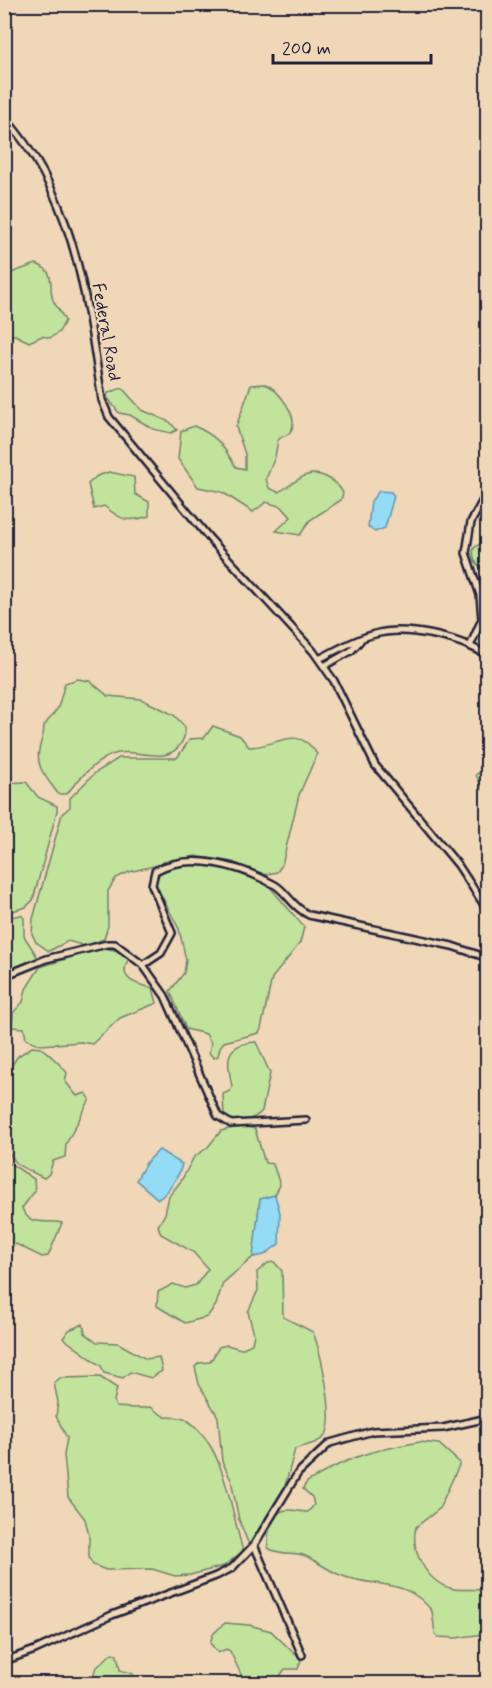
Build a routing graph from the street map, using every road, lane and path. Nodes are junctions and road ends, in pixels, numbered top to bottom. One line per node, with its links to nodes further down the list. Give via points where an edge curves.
1 (4, 117): 6 (street, Federal Road, via 26,143 65,219 84,287 108,417 206,534)
2 (488, 491): 4 (street, via 471,522 466,553 480,595 482,620)
3 (361, 640): 4 (street, via 394,631); 6 (street); 7 (street, via 351,651)
4 (471, 644): 5 (street)
5 (488, 656)
6 (319, 658): 7 (street, Federal Road)
7 (324, 666): 8 (street, Federal Road, via 375,765 458,865)
8 (488, 910)
9 (488, 958): 10 (street, via 453,946 309,915 290,902 277,885 227,866 181,861 155,871 152,878 172,933 161,953)
10 (142, 965): 11 (street, via 115,944 107,944 40,961); 12 (street, via 162,989 213,1107 224,1122 231,1125)
11 (4, 976)
12 (306, 1120)
13 (488, 1418): 14 (street, via 443,1428 373,1431 330,1443 298,1473)
14 (254, 1545): 15 (street); 16 (street, via 232,1568 216,1576 105,1617)
15 (302, 1655)
16 (4, 1661)

